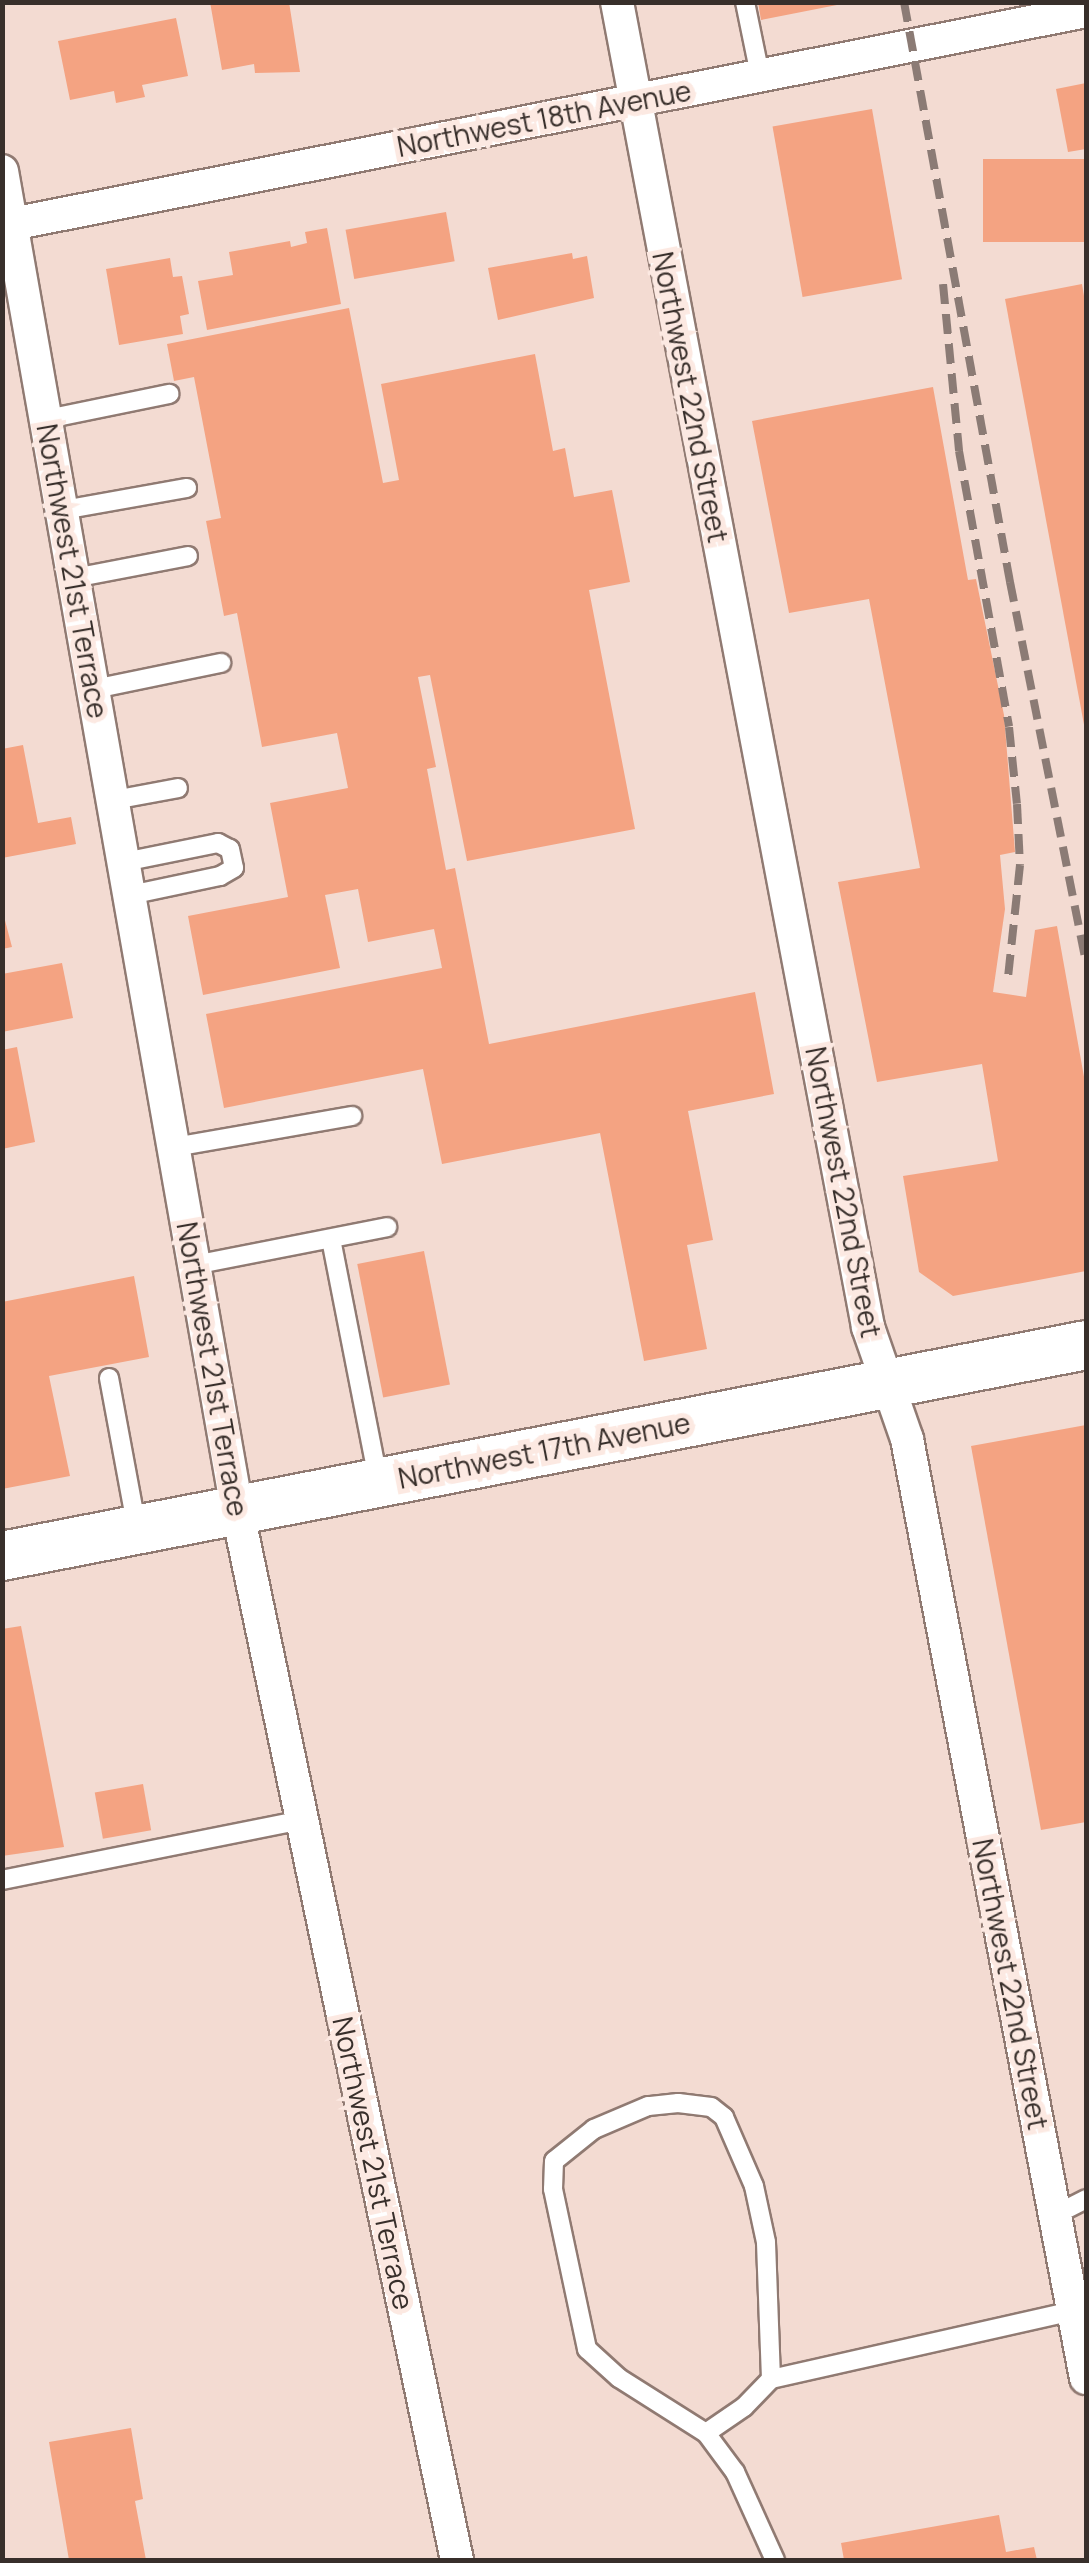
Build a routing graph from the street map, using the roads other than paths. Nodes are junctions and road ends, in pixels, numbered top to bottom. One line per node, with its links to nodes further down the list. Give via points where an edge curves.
1 (616, 2): 5 (street, Northwest 22nd Street)
2 (745, 2): 4 (lane)
3 (1086, 11): 4 (street, Northwest 18th Avenue)
4 (760, 75): 5 (street, Northwest 18th Avenue)
5 (634, 100): 7 (street, Northwest 18th Avenue); 27 (street, Northwest 22nd Street, via 868,1327)
6 (2, 171): 7 (street, Northwest 21st Terrace)
7 (8, 225): 9 (street, Northwest 21st Terrace)
8 (169, 394): 9 (lane)
9 (47, 419): 11 (street, Northwest 21st Terrace)
10 (187, 488): 11 (lane)
11 (63, 510): 13 (street, Northwest 21st Terrace)
12 (188, 556): 13 (lane)
13 (74, 578): 15 (street, Northwest 21st Terrace)
14 (221, 663): 15 (lane)
15 (94, 689): 17 (street, Northwest 21st Terrace)
16 (178, 788): 17 (lane)
17 (114, 800): 18 (street, Northwest 21st Terrace)
18 (124, 862): 19 (street, Northwest 21st Terrace); 19 (lane, via 218,843 230,849 234,868)
19 (130, 895): 21 (street, Northwest 21st Terrace)
20 (352, 1116): 21 (lane)
21 (174, 1148): 24 (street, Northwest 21st Terrace)
22 (386, 1227): 23 (lane)
23 (331, 1239): 24 (lane); 28 (lane)
24 (194, 1265): 29 (street, Northwest 21st Terrace)
25 (1086, 1345): 27 (main road, Northwest 17th Avenue)
26 (109, 1378): 30 (lane)
27 (887, 1384): 28 (main road, Northwest 17th Avenue); 35 (street, Northwest 22nd Street, via 907,1439)
28 (378, 1482): 29 (main road, Northwest 17th Avenue)
29 (237, 1509): 30 (main road, Northwest 17th Avenue); 32 (street, Northwest 21st Terrace)
30 (136, 1530): 31 (main road, Northwest 17th Avenue)
31 (2, 1556)
32 (302, 1820): 33 (lane); 40 (street, Northwest 21st Terrace)
33 (2, 1880)
34 (1086, 2200): 35 (lane)
35 (1055, 2215): 36 (street, Northwest 22nd Street)
36 (1073, 2310): 37 (street, Northwest 22nd Street); 38 (lane)
37 (1086, 2378)
38 (771, 2379): 39 (lane); 39 (lane, via 766,2242 754,2186 724,2118 711,2107 648,2106 569,2145 554,2161 553,2189 587,2350)
39 (706, 2433): 41 (lane, via 735,2472)
40 (457, 2560)
41 (775, 2560)

